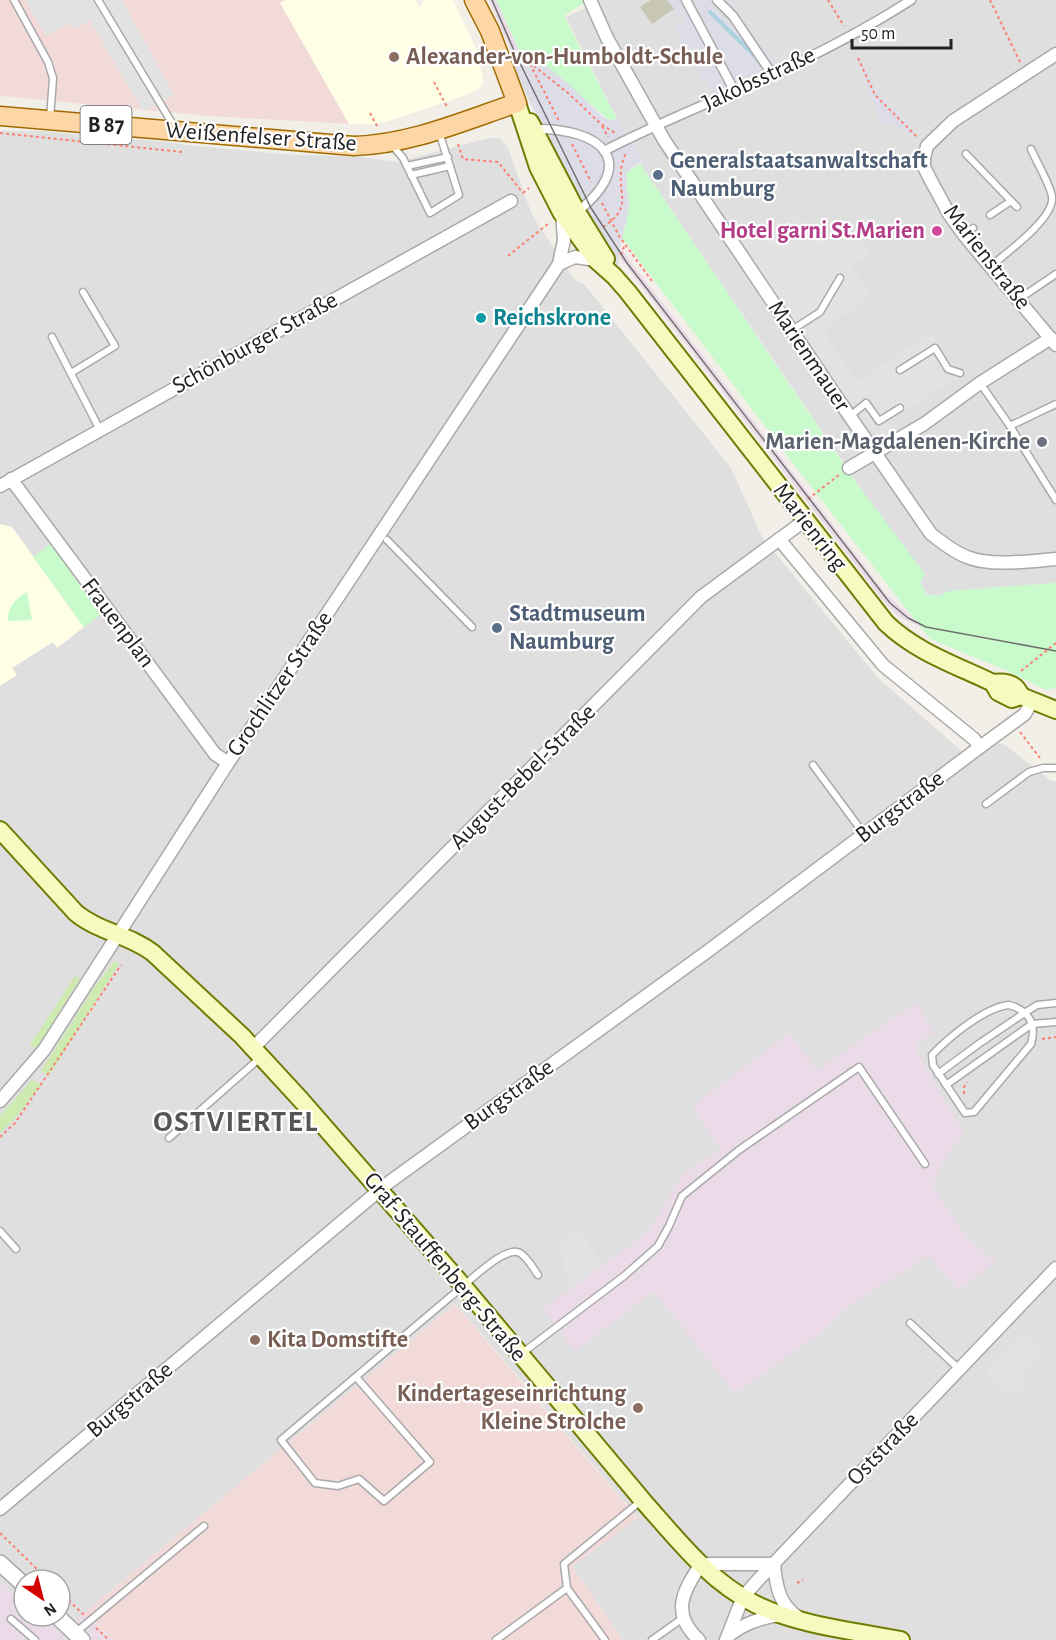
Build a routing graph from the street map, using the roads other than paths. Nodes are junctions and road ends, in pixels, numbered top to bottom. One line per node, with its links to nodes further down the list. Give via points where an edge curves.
1 (14, 0): 13 (lane, via 48,62 52,78)
2 (98, 0): 16 (lane)
3 (474, 0): 11 (main road)
4 (590, 0): 14 (street, Marienmauer)
5 (686, 0): 10 (street)
6 (717, 0): 9 (street, via 733,16)
7 (911, 0): 9 (street, Jakobsstraße, via 850,36)
8 (1056, 54): 33 (street, Marienstraße, via 965,112 927,146 924,167 949,214 969,231)
9 (772, 74): 10 (street, Jakobsstraße)
10 (735, 92): 14 (street, Jakobsstraße)
11 (517, 103): 15 (main road); 17 (main road, Weißenfelser Straße / B 87); 30 (main road, via 538,167)
12 (0, 116): 13 (main road, Weißenfelser Straße / B 87)
13 (50, 120): 16 (main road, Weißenfelser Straße / B 87)
14 (656, 125): 20 (street, Jakobsstraße); 39 (street, Marienmauer)
15 (535, 129): 20 (street, via 584,135); 30 (main road)
16 (177, 131): 18 (main road, Weißenfelser Straße / B 87, via 344,146)
17 (439, 132): 18 (main road, Weißenfelser Straße / B 87); 22 (lane)
18 (390, 143): 23 (lane)
19 (1031, 149): 33 (lane, via 1053,198 1050,207 1031,232)
20 (604, 151): 30 (street, via 608,164 596,195)
21 (966, 154): 27 (lane)
22 (448, 157): 23 (lane); 24 (lane)
23 (407, 166): 25 (lane)
24 (450, 166): 25 (lane); 25 (lane, via 459,195 430,213)
25 (411, 175)
26 (511, 201): 50 (street, Schönburger Straße)
27 (1011, 201): 28 (lane); 29 (lane)
28 (1017, 207)
29 (990, 215)
30 (562, 216): 31 (main road); 32 (street, Grochlitzer Straße, via 564,236); 34 (main road)
31 (596, 260): 32 (street, via 575,257); 34 (main road)
32 (559, 264): 63 (street, Grochlitzer Straße)
33 (991, 266): 38 (street, Marienstraße)
34 (617, 269): 55 (main road, Marienring)
35 (1056, 274): 38 (lane)
36 (840, 278): 39 (lane, via 820,312)
37 (82, 292): 43 (lane, via 115,346)
38 (1019, 299): 41 (street, Marienstraße)
39 (791, 330): 48 (street, Marienmauer)
40 (52, 337): 43 (lane)
41 (1053, 341): 45 (street)
42 (900, 370): 44 (lane, via 935,348 948,369)
43 (71, 373): 50 (lane)
44 (960, 373)
45 (977, 383): 49 (lane); 51 (street, via 924,424)
46 (1056, 404): 49 (lane)
47 (900, 408): 48 (lane, via 879,421 866,404)
48 (850, 416): 51 (street, Marienmauer)
49 (1010, 426): 54 (lane)
50 (100, 430): 53 (street, Schönburger Straße)
51 (875, 451): 52 (street); 58 (street, Marienmauer, via 931,534 951,549 987,562)
52 (849, 468)
53 (6, 482): 63 (street, Frauenplan, via 214,753)
54 (1056, 500)
55 (804, 521): 56 (street, August-Bebel-Straße); 60 (main road, Marienring, via 897,634 993,683 998,692 1012,699)
56 (779, 539): 62 (street, Marienring, via 883,665); 74 (street, August-Bebel-Straße, via 700,597)
57 (387, 540): 59 (lane)
58 (1056, 559)
59 (472, 627)
60 (1027, 699): 61 (main road, Marienring); 62 (street, Burgstraße, via 1025,714)
61 (1056, 710)
62 (980, 747): 68 (street, Burgstraße)
63 (228, 763): 69 (street, Grochlitzer Straße)
64 (813, 765): 68 (lane)
65 (1056, 768): 66 (lane, via 1029,772)
66 (986, 804)
67 (0, 830): 69 (main road, Graf-Stauffenberg-Straße, via 76,913)
68 (864, 834): 80 (street, Burgstraße)
69 (119, 936): 74 (main road, Graf-Stauffenberg-Straße, via 153,953); 77 (street, Grochlitzer Straße, via 44,1050)
70 (1056, 1003): 71 (lane, via 1037,1005)
71 (1026, 1012): 73 (lane); 75 (lane); 75 (lane, via 1002,1006 967,1025 932,1055)
72 (1056, 1022): 73 (lane)
73 (1032, 1024): 76 (lane); 76 (lane, via 1029,1049 974,1112 962,1111)
74 (258, 1052): 78 (lane); 80 (main road, Graf-Stauffenberg-Straße)
75 (939, 1074): 76 (lane)
76 (945, 1085)
77 (0, 1101)
78 (169, 1138)
79 (925, 1164): 87 (lane, via 860,1067 739,1150 682,1196 658,1246)
80 (380, 1190): 85 (main road, Graf-Stauffenberg-Straße); 91 (street, Burgstraße)
81 (0, 1231): 82 (lane)
82 (16, 1249)
83 (1056, 1268): 88 (street, Oststraße)
84 (538, 1275): 85 (lane, via 515,1252 500,1256)
85 (464, 1287): 87 (main road, Graf-Stauffenberg-Straße); 89 (lane)
86 (910, 1323): 88 (lane)
87 (519, 1355): 90 (main road, Graf-Stauffenberg-Straße)
88 (959, 1369): 95 (street, Oststraße)
89 (356, 1377): 89 (lane, via 281,1440 315,1483 338,1486 359,1479 384,1502 430,1462)
90 (643, 1500): 94 (main road, Graf-Stauffenberg-Straße); 97 (lane, via 564,1564)
91 (0, 1509)
92 (204, 1526): 103 (lane)
93 (0, 1563): 96 (street)
94 (701, 1564): 95 (street); 98 (main road, Graf-Stauffenberg-Straße); 100 (street, via 684,1592)
95 (774, 1564): 98 (street, Oststraße); 102 (street, via 780,1596)
96 (12, 1574)
97 (567, 1588): 106 (lane); 107 (lane)
98 (743, 1597): 99 (main road, Graf-Stauffenberg-Straße); 104 (street, Oststraße)
99 (780, 1615): 102 (main road, Graf-Stauffenberg-Straße); 104 (street, via 759,1618)
100 (684, 1618): 108 (lane); 109 (street)
101 (11, 1619): 105 (lane)
102 (801, 1620): 110 (main road, Graf-Stauffenberg-Straße)
103 (78, 1637)
104 (727, 1638)
105 (35, 1640)
106 (496, 1640)
107 (605, 1640)
108 (652, 1640)
109 (699, 1640)
110 (901, 1640)

